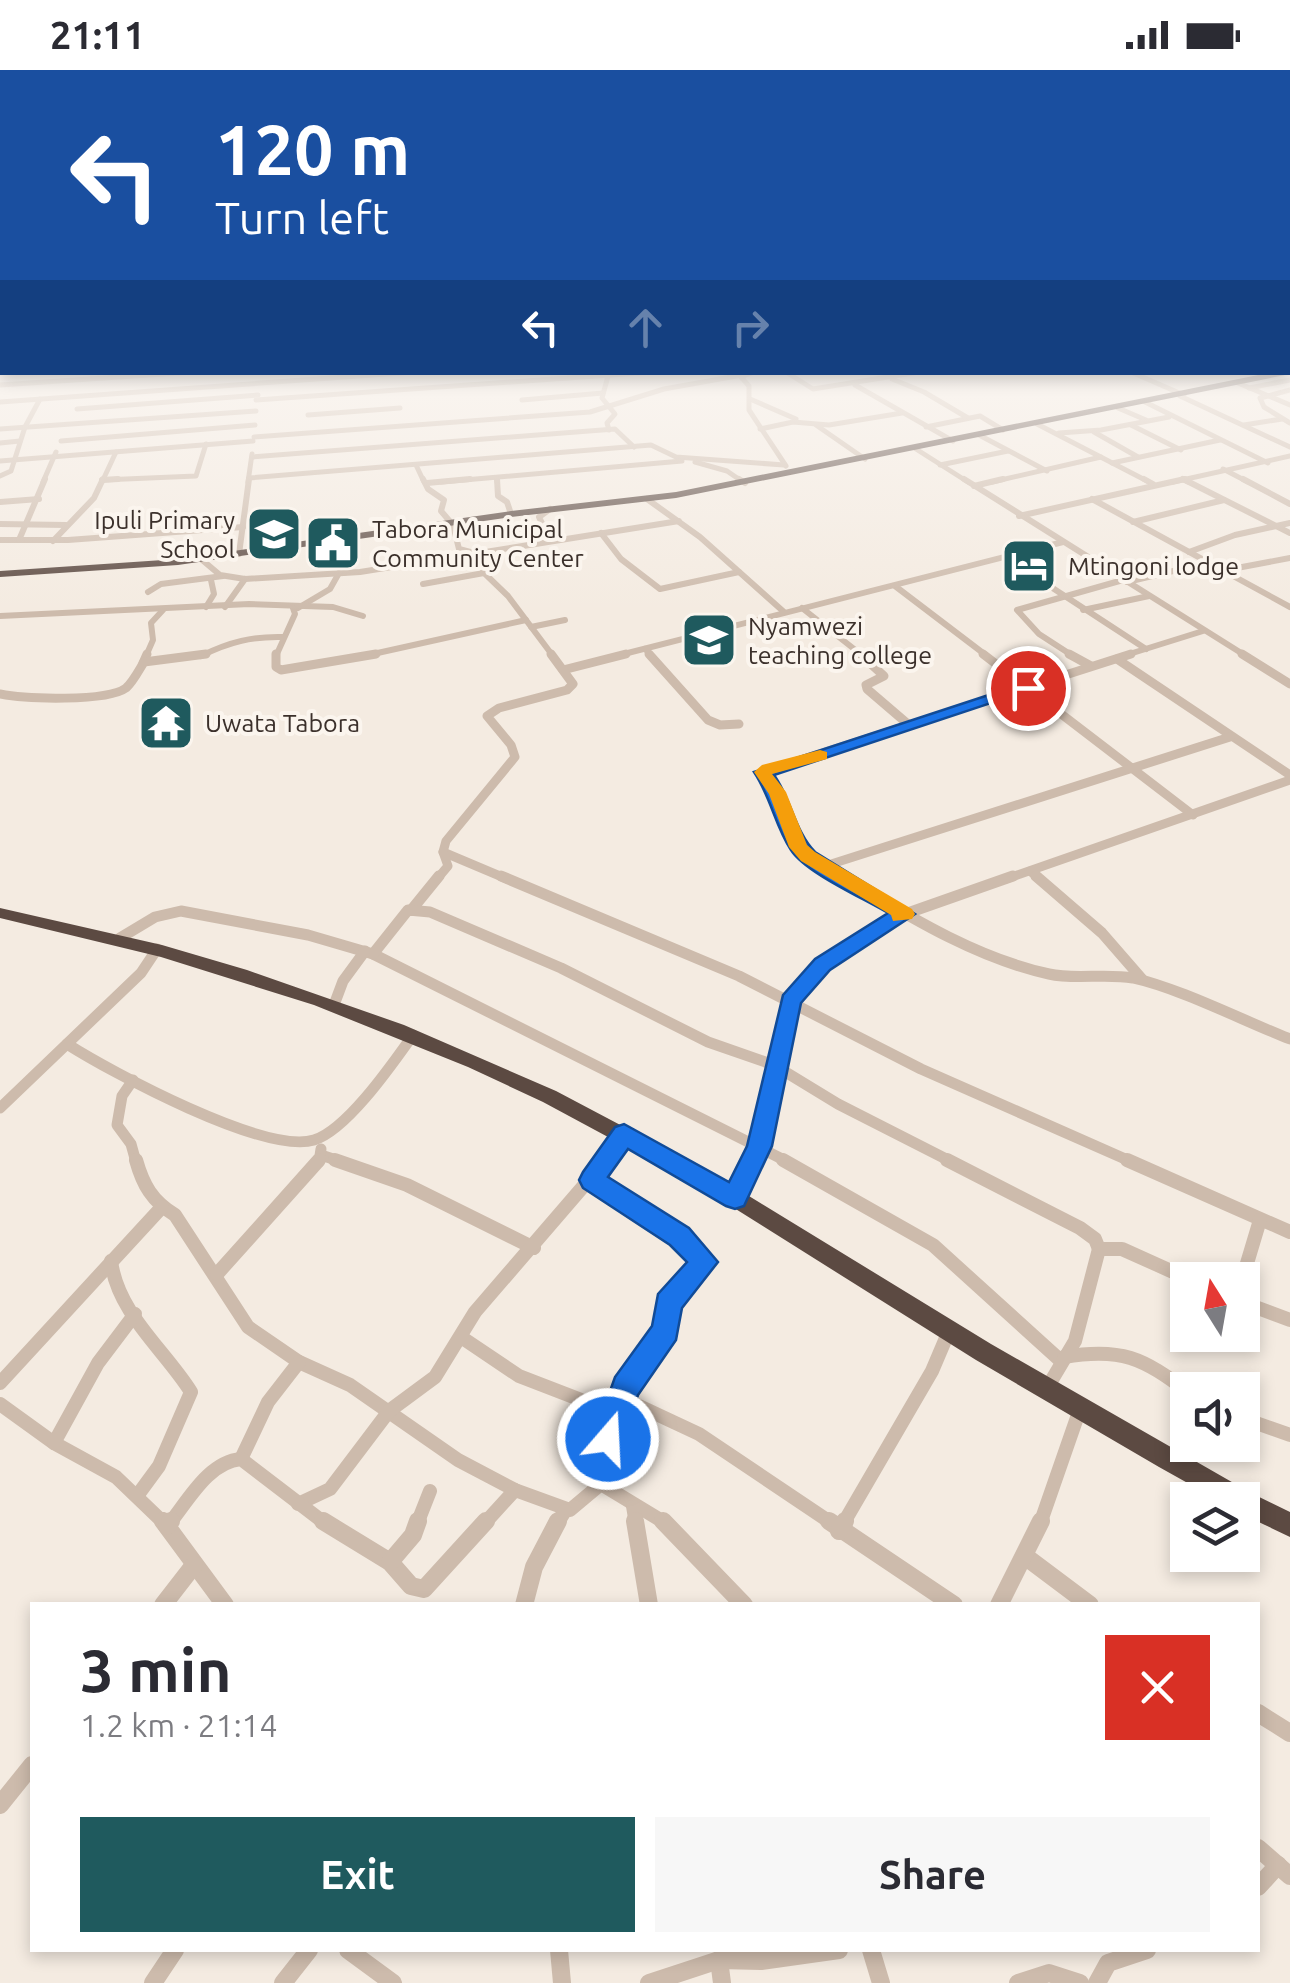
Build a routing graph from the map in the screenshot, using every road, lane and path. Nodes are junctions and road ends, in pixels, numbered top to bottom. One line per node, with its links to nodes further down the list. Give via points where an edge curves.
1 (23, 433): 23 (street)
2 (64, 433): 24 (street)
3 (158, 433): 19 (street)
4 (254, 433): 21 (street)
5 (298, 433): 21 (street)
6 (332, 433): 32 (street)
7 (551, 433): 20 (street)
8 (623, 433): 28 (street)
9 (764, 433): 52 (street)
10 (828, 433): 44 (street)
11 (938, 433): 25 (street)
12 (987, 433): 18 (highway)
13 (1055, 433): 40 (street)
14 (1096, 433): 42 (street)
15 (1149, 433): 34 (street)
16 (1207, 433): 22 (street)
17 (1261, 433): 29 (street)
18 (979, 435): 25 (highway); 33 (street)
19 (126, 436): 24 (street)
20 (493, 438): 30 (street); 39 (street)
21 (254, 439): 27 (street); 38 (street)
22 (1222, 440): 34 (street); 48 (street)
23 (20, 441): 26 (street); 45 (street)
24 (61, 441): 41 (street)
25 (953, 441): 31 (highway)
26 (0, 443)
27 (206, 444): 35 (street); 60 (street, via 196,476)
28 (634, 447): 36 (street); 43 (street, via 658,446)
29 (1290, 447)
30 (375, 448): 32 (street); 51 (street)
31 (916, 449): 44 (highway); 50 (street)
32 (329, 450): 38 (street)
33 (1008, 450): 50 (street); 54 (street)
34 (1181, 450): 42 (street)
35 (116, 452): 41 (street); 60 (street)
36 (540, 454): 39 (street); 55 (street)
37 (1290, 456): 48 (street)
38 (252, 457): 57 (street)
39 (496, 457): 49 (street)
40 (1101, 457): 47 (street); 54 (street)
41 (54, 458): 45 (street); 66 (street)
42 (1138, 458): 47 (street)
43 (688, 459): 52 (street); 55 (street); 62 (street)
44 (865, 459): 52 (highway)
45 (13, 461): 46 (street); 56 (street)
46 (0, 462)
47 (1112, 462): 64 (street)
48 (1268, 463): 53 (street)
49 (416, 465): 51 (street); 63 (street)
50 (940, 466): 65 (street)
51 (377, 467): 57 (street)
52 (788, 469): 62 (highway)
53 (1222, 470): 59 (street); 70 (street)
54 (1047, 471): 65 (street)
55 (548, 475): 58 (street)
56 (0, 476)
57 (250, 478): 84 (street)
58 (497, 478): 61 (street); 74 (street, via 498,496)
59 (1180, 478): 64 (street); 69 (street)
60 (102, 480): 82 (street)
61 (464, 481): 63 (street); 72 (street)
62 (745, 483): 68 (highway)
63 (427, 484): 72 (street, via 444,500)
64 (1154, 484): 67 (street)
65 (974, 486): 75 (street)
66 (39, 498): 71 (street); 80 (street)
67 (1090, 498): 75 (street); 77 (street)
68 (648, 499): 73 (highway); 76 (street)
69 (1224, 500): 77 (street); 83 (street)
70 (1290, 500)
71 (0, 502)
72 (441, 507): 78 (street)
73 (550, 509): 74 (highway); 90 (street, via 539,516)
74 (511, 514): 78 (highway)
75 (1020, 516): 91 (street)
76 (680, 521): 86 (street); 100 (street)
77 (1133, 522): 93 (street)
78 (452, 523): 92 (street, via 458,547); 94 (highway)
79 (0, 524): 80 (street)
80 (26, 524): 82 (street); 88 (street)
81 (1290, 524): 83 (street)
82 (66, 525): 89 (street)
83 (1278, 526): 85 (street); 93 (street)
84 (243, 527): 89 (street); 94 (street)
85 (1290, 533)
86 (600, 534): 90 (street); 100 (street, via 661,589)
87 (0, 540): 88 (street)
88 (19, 540): 89 (street)
89 (53, 540)
90 (550, 540): 92 (street)
91 (1063, 542): 95 (street); 107 (street)
92 (470, 552): 101 (street); 103 (street)
93 (1188, 552): 98 (street)
94 (239, 554): 97 (highway)
95 (1005, 557): 109 (street); 112 (street)
96 (1290, 558): 99 (street)
97 (201, 559): 102 (highway); 104 (street)
98 (1207, 562): 99 (street); 107 (street)
99 (1222, 571): 113 (street)
100 (739, 572): 120 (street)
101 (484, 573): 108 (street); 124 (street)
102 (0, 574)
103 (340, 574): 105 (street); 116 (street, via 330,589)
104 (223, 576): 105 (street); 106 (street)
105 (245, 579): 114 (street)
106 (211, 580): 110 (street, via 161,584); 115 (street, via 214,594)
107 (1125, 581): 111 (street); 112 (street)
108 (422, 584)
109 (895, 586): 117 (street); 134 (street)
110 (148, 592)
111 (1149, 596): 119 (street); 125 (street)
112 (1066, 597): 119 (street); 131 (street, via 1016,614)
113 (1288, 603)
114 (225, 607): 115 (street); 116 (street)
115 (206, 608): 118 (street)
116 (296, 608): 121 (street, via 332,607); 126 (street)
117 (802, 608): 120 (street); 137 (street, via 880,670 884,676 867,689)
118 (164, 610): 122 (street); 130 (street, via 151,623 153,640)
119 (1082, 610): 128 (street)
120 (784, 612): 127 (street)
121 (363, 616)
122 (2, 619)
123 (565, 620): 124 (street)
124 (529, 624): 126 (street, via 290,670 276,666); 132 (street)
125 (1204, 630): 128 (street); 133 (street)
126 (284, 637): 130 (street, via 258,636 200,657)
127 (644, 649): 132 (street); 136 (street, via 708,720)
128 (1146, 649): 129 (street)
129 (1117, 658): 131 (street); 138 (street)
130 (143, 663): 135 (street, via 128,688 115,693 30,700)
131 (1091, 666): 134 (street)
132 (563, 670): 142 (street, via 570,688 486,716 515,757)
133 (1290, 684)
134 (1028, 688): 137 (street); 139 (street)
135 (0, 694)
136 (739, 724)
137 (909, 725): 143 (street, via 763,772 798,847)
138 (1230, 737): 139 (street); 140 (street)
139 (1133, 771): 141 (street); 143 (street)
140 (1290, 777): 141 (street)
141 (1192, 814): 144 (street)
142 (443, 852): 145 (street, via 448,866); 152 (street)
143 (824, 866): 147 (street)
144 (1030, 871): 147 (street); 151 (street, via 1102,933)
145 (413, 908): 150 (street); 157 (street, via 561,968 708,1042)
146 (0, 913): 148 (highway)
147 (905, 914): 151 (street, via 1034,971); 152 (street, via 823,964)
148 (120, 938): 149 (highway); 150 (street, via 155,917 181,911)
149 (156, 949): 153 (highway); 156 (street)
150 (369, 952): 153 (street, via 342,981); 162 (street)
151 (1144, 982): 155 (street)
152 (791, 1001): 157 (street); 167 (street, via 920,1069)
153 (334, 1005): 154 (highway)
154 (413, 1035): 160 (highway); 161 (street, via 373,1088)
155 (1290, 1039)
156 (67, 1044): 158 (street); 159 (street)
157 (774, 1065): 162 (street); 170 (street, via 1080,1228)
158 (133, 1080): 161 (street, via 211,1117 295,1143); 166 (street, via 122,1096 118,1125 131,1144 142,1186)
159 (0, 1108)
160 (624, 1134): 164 (street); 165 (highway)
161 (322, 1136): 163 (street)
162 (759, 1146): 165 (street); 180 (street, via 933,1245)
163 (321, 1154): 169 (street, via 407,1185); 174 (street)
164 (592, 1180): 169 (street); 185 (street, via 680,1236 705,1262 668,1303 666,1330)
165 (735, 1198): 178 (highway)
166 (162, 1206): 171 (street); 174 (street)
167 (1260, 1220): 168 (street); 172 (street)
168 (1290, 1232)
169 (534, 1248): 179 (street, via 475,1312)
170 (1099, 1249): 173 (street, via 1122,1249); 180 (street, via 1078,1332)
171 (111, 1260): 176 (street, via 111,1274); 183 (street)
172 (1247, 1262)
173 (1170, 1271)
174 (218, 1274): 181 (street, via 248,1327)
175 (1260, 1309): 177 (street)
176 (135, 1314): 191 (street, via 98,1363); 197 (street, via 191,1392)
177 (1290, 1320)
178 (948, 1331): 184 (highway); 204 (street, via 932,1371)
179 (461, 1337): 185 (street, via 519,1376 589,1402); 188 (street, via 436,1377)
180 (1063, 1359): 182 (street, via 1123,1351); 184 (street)
181 (298, 1362): 188 (street); 192 (street, via 268,1402)
182 (1170, 1381)
183 (0, 1382)
184 (1046, 1388): 187 (highway)
185 (622, 1398): 194 (street); 204 (street, via 698,1434)
186 (0, 1404): 191 (street)
187 (1080, 1409): 193 (highway); 205 (street, via 1062,1477)
188 (389, 1412): 195 (street); 198 (street, via 330,1489)
189 (1260, 1424): 190 (street)
190 (1290, 1434)
191 (54, 1443): 197 (street, via 89,1459)
192 (241, 1460): 198 (street); 203 (street, via 219,1464)
193 (1210, 1482)
194 (602, 1484): 199 (street); 201 (street)
195 (515, 1490): 201 (street); 206 (street, via 430,1586 417,1590)
196 (430, 1491): 206 (street, via 413,1535)
197 (138, 1496): 203 (street)
198 (298, 1504): 206 (street)
199 (634, 1506): 211 (street); 212 (street, via 672,1527)
200 (1260, 1509): 202 (highway)
201 (564, 1510): 210 (street, via 539,1548)
202 (1290, 1525)
203 (167, 1526): 207 (street)
204 (839, 1531): 213 (street)
205 (1026, 1558): 214 (street); 215 (street)
206 (390, 1562)
207 (194, 1565): 208 (street); 209 (street)
208 (166, 1602)
209 (223, 1602)
210 (524, 1602)
211 (649, 1602)
212 (741, 1602)
213 (949, 1602)
214 (1001, 1602)
215 (1086, 1602)
216 (1260, 1714): 217 (street)
217 (1290, 1732)
218 (30, 1768): 219 (street)
219 (0, 1806)
220 (1260, 1850): 221 (street)
221 (1284, 1870): 222 (street)
222 (1260, 1886)
223 (175, 1952): 231 (street)
224 (306, 1952): 232 (street)
225 (351, 1952): 233 (street)
226 (559, 1952): 234 (street)
227 (826, 1952): 230 (street, via 761,1962)
228 (873, 1952): 237 (street)
229 (1141, 1952): 240 (street, via 1103,1964)
230 (719, 1960): 235 (street); 236 (street)
231 (153, 1983)
232 (283, 1983)
233 (394, 1983)
234 (562, 1983)
235 (650, 1983)
236 (722, 1983)
237 (881, 1983)
238 (1018, 1983): 239 (street, via 1030,1974 1060,1974)
239 (1080, 1983)
240 (1096, 1983)

